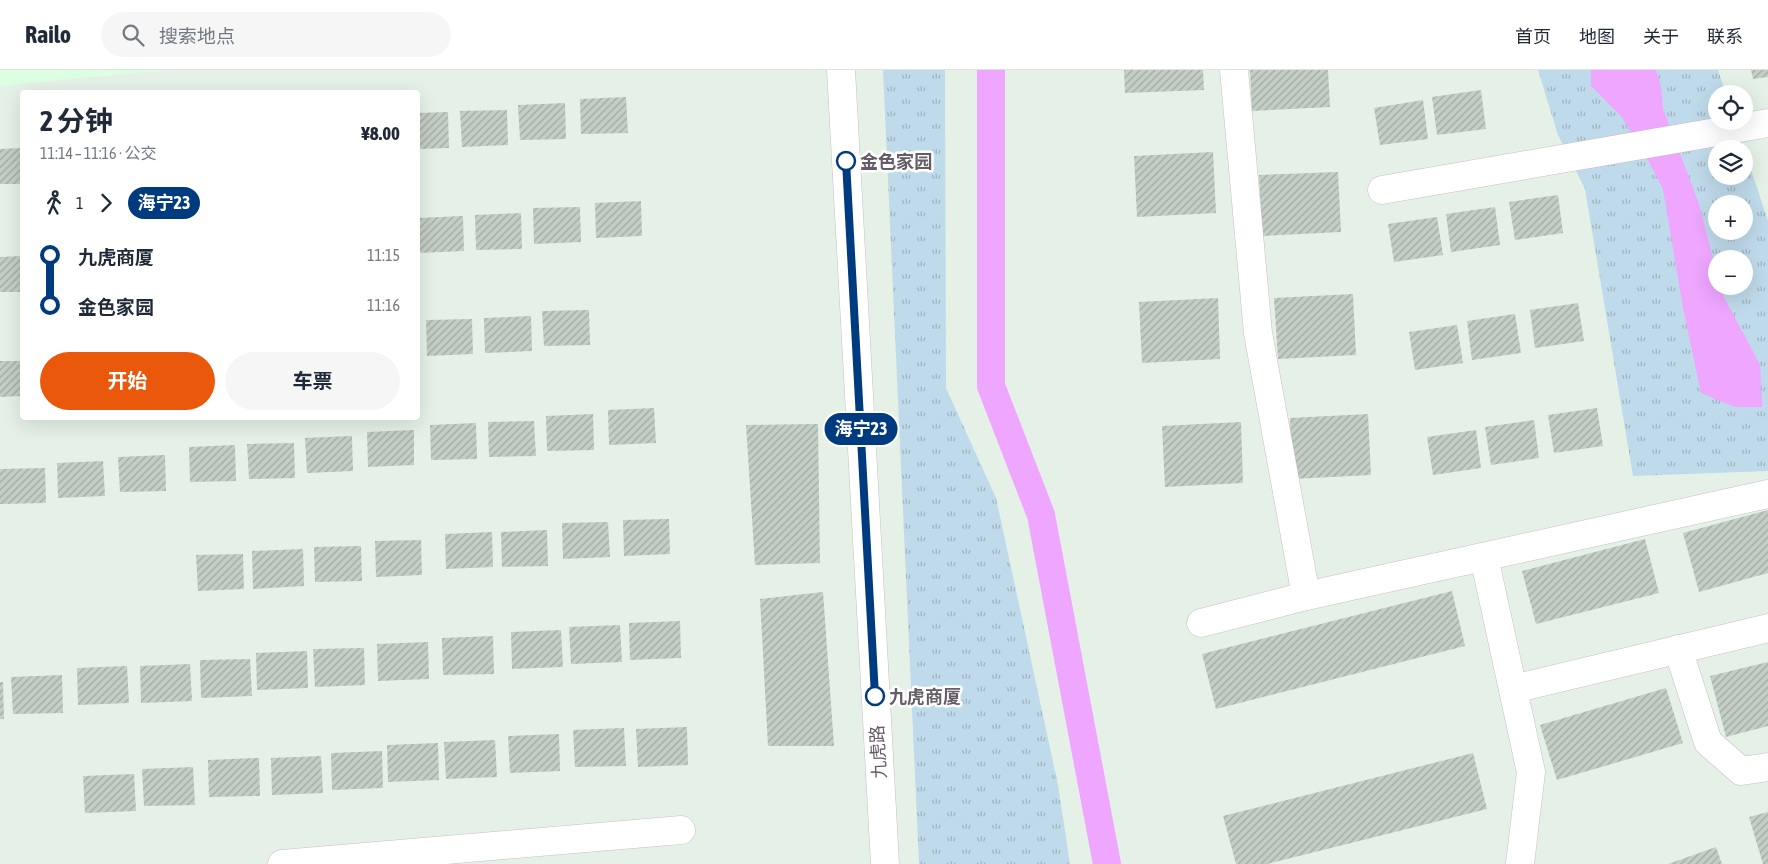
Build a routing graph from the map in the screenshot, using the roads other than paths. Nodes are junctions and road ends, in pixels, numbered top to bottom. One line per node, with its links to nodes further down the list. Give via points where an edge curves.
1 (841, 70): 15 (street, 九虎路)
2 (1234, 70): 7 (street, via 1258,333)
3 (1768, 123): 4 (street)
4 (1382, 190)
5 (1768, 494): 6 (street)
6 (1484, 557): 7 (street); 11 (street)
7 (1306, 596): 8 (street)
8 (1201, 623)
9 (1768, 628): 10 (street)
10 (1678, 649): 11 (street); 12 (street, via 1708,742 1741,771)
11 (1512, 688): 16 (street, via 1531,772)
12 (1768, 767)
13 (681, 830): 14 (street)
14 (282, 864)
15 (884, 864)
16 (1520, 864)

